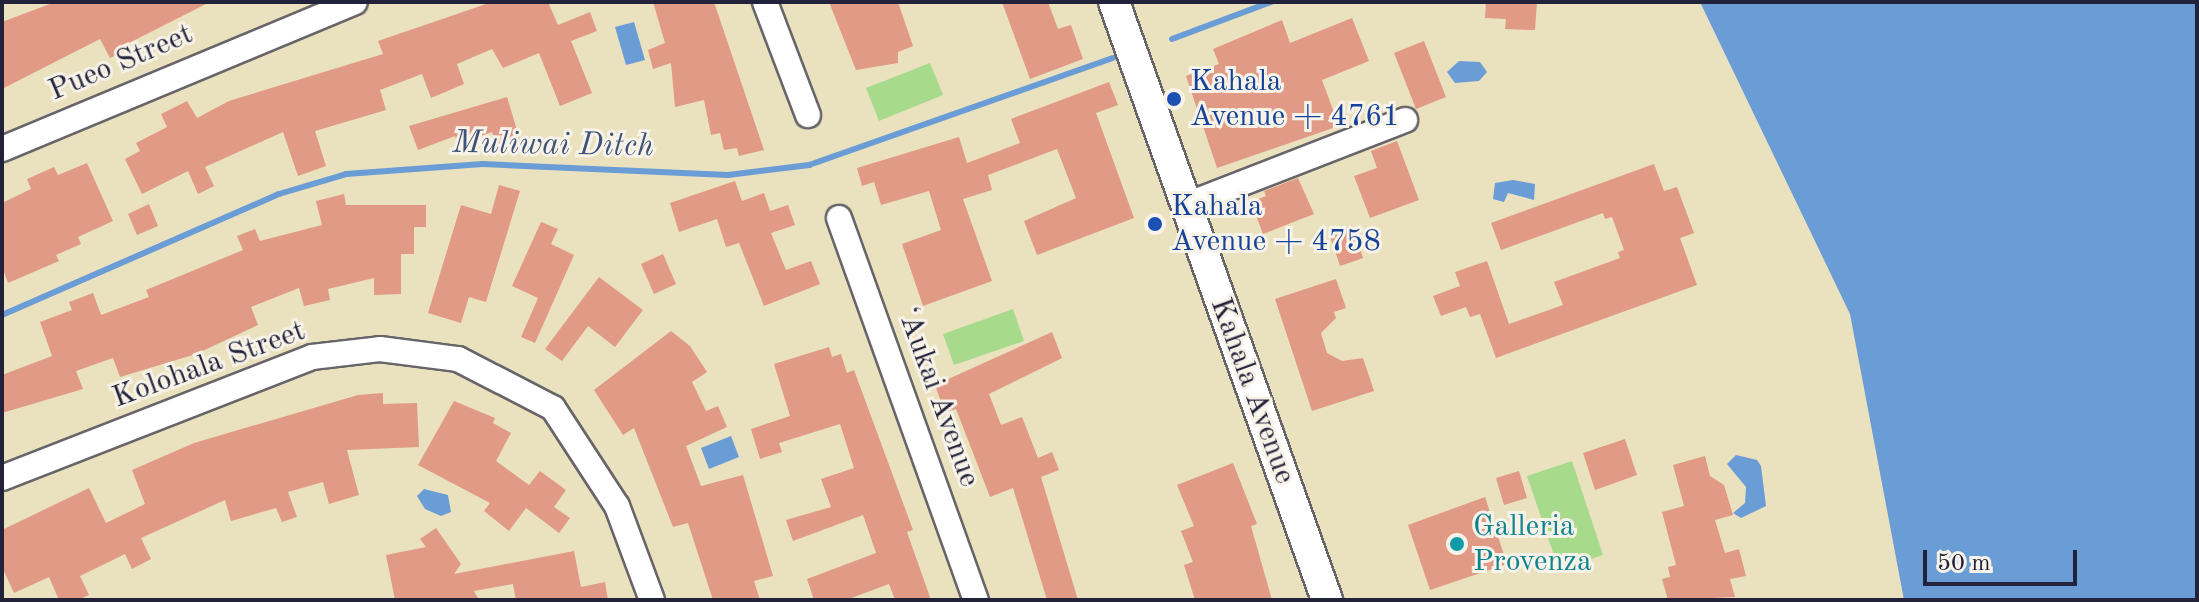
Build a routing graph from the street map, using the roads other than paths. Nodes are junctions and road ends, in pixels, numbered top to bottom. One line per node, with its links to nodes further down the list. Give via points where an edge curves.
1 (355, 2): 6 (street, Pueo Street)
2 (765, 2): 4 (street)
3 (1114, 2): 7 (street, Kahala Avenue)
4 (808, 115)
5 (1405, 120): 7 (street)
6 (2, 149)
7 (1186, 205): 12 (street, Kahala Avenue)
8 (839, 218): 11 (street, ʻAukai Avenue)
9 (2, 478): 10 (street, Kolohala Street, via 312,357 380,349 458,359 553,408 617,506)
10 (652, 600)
11 (976, 600)
12 (1327, 600)

